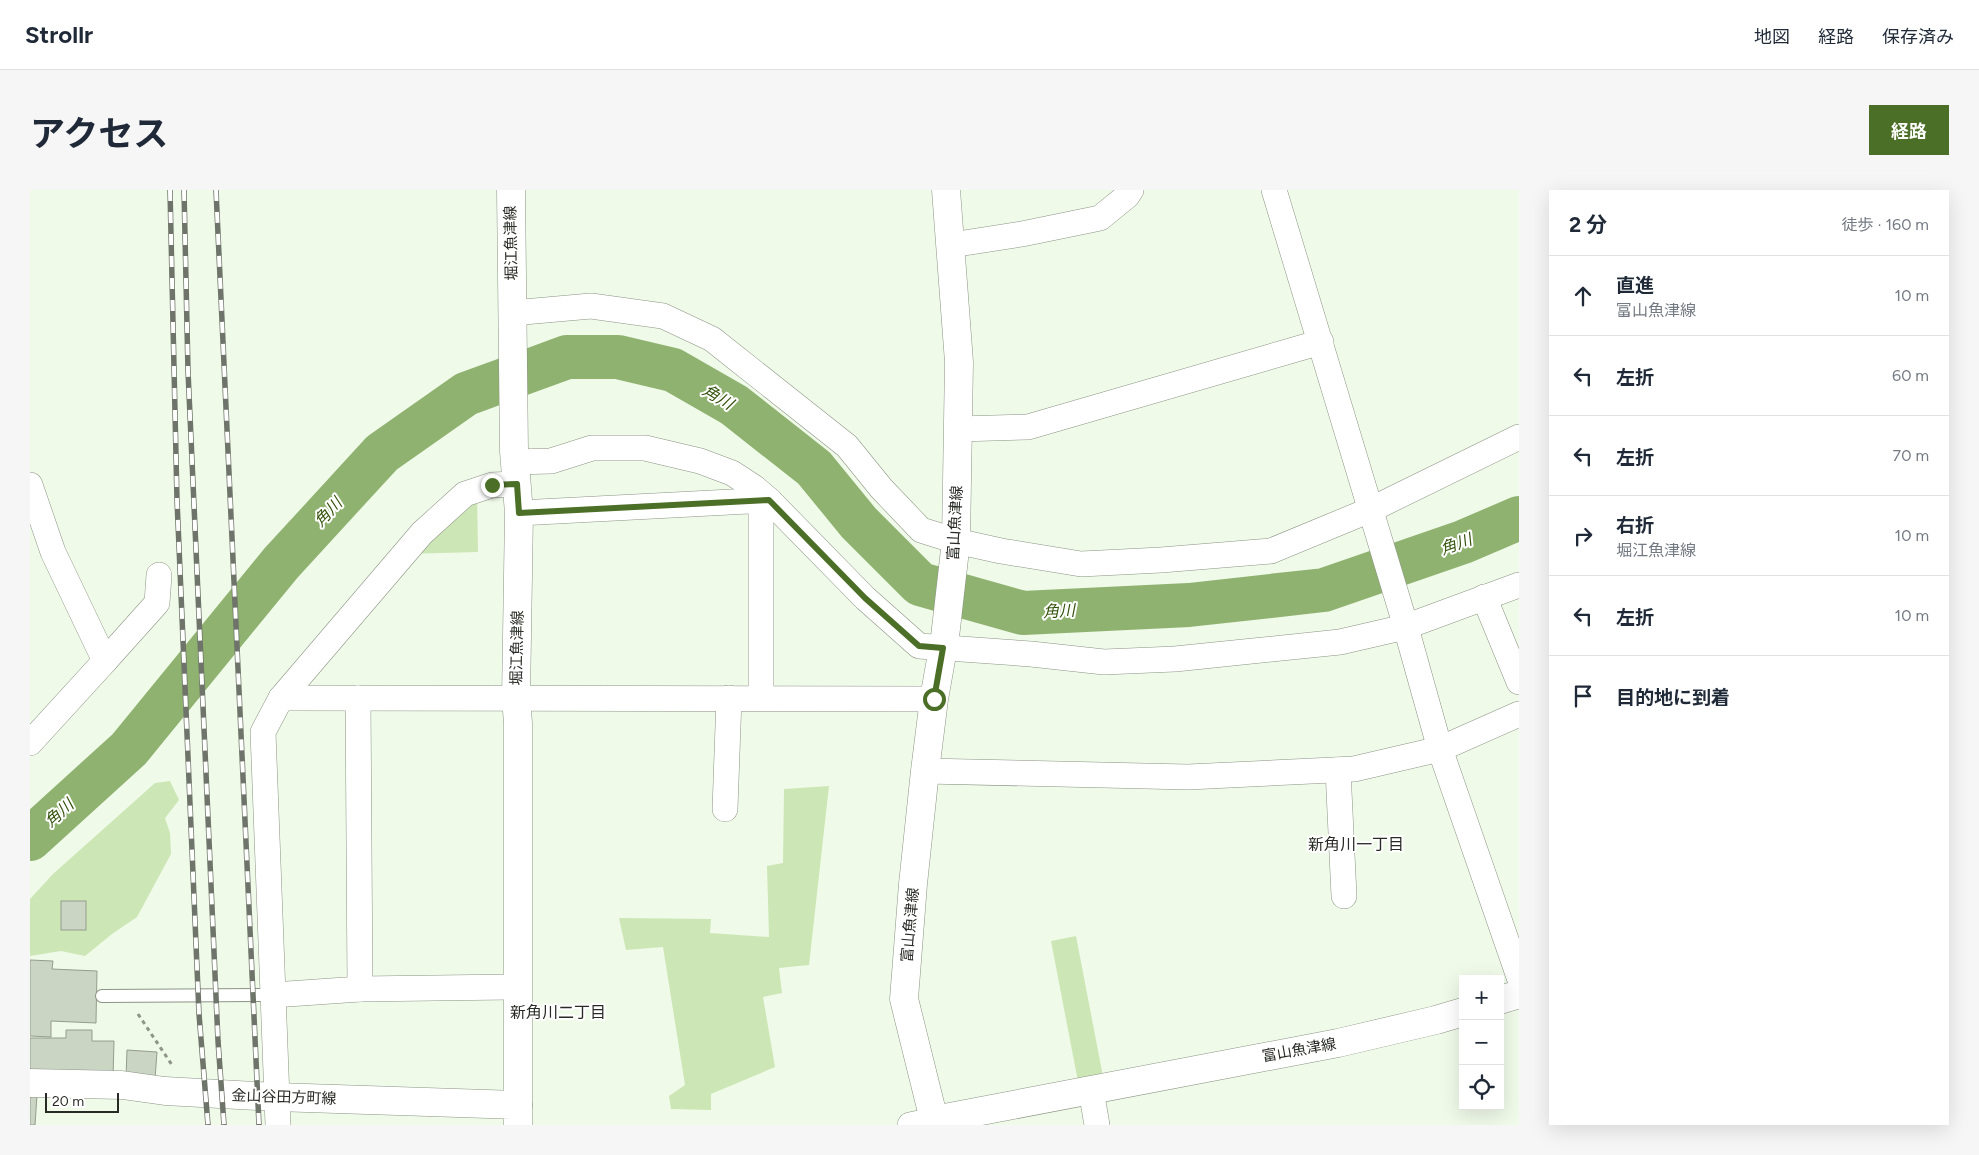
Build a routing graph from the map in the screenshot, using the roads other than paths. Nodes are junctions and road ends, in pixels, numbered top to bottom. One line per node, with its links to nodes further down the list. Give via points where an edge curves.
1 (511, 190): 6 (main road, 堀江魚津線)
2 (946, 190): 5 (main road, 富山魚津線)
3 (1131, 190): 5 (street, via 1100,218)
4 (1274, 190): 7 (street)
5 (951, 245): 8 (main road, 富山魚津線, via 959,362)
6 (512, 313): 10 (main road, 堀江魚津線); 15 (street, via 591,306 663,316 712,339 847,446 921,530)
7 (1321, 342): 8 (street, via 1028,427); 14 (street)
8 (959, 429): 15 (main road, 富山魚津線)
9 (1519, 437): 14 (street)
10 (515, 466): 12 (street, via 551,461 592,448 645,448 700,461 732,473); 13 (main road, 堀江魚津線); 23 (street, via 492,485 464,494 422,533)
11 (30, 485): 21 (street, via 53,552)
12 (769, 500): 13 (street); 20 (street, via 865,598 919,646); 27 (street, via 761,513)
13 (519, 513): 25 (main road, 堀江魚津線)
14 (1372, 517): 15 (street, via 1271,551 1161,560 1081,564); 19 (street)
15 (955, 547): 20 (main road, 富山魚津線)
16 (159, 575): 21 (street, via 157,603)
17 (1519, 585): 18 (street)
18 (1484, 597): 19 (street); 22 (street)
19 (1404, 622): 20 (street, via 1340,642 1175,659 1104,662); 31 (street)
20 (944, 642): 28 (main road, 富山魚津線)
21 (105, 661): 30 (street)
22 (1519, 682)
23 (282, 698): 24 (street); 40 (street, via 263,732)
24 (358, 698): 25 (street); 38 (street)
25 (516, 698): 26 (street); 37 (main road, 堀江魚津線)
26 (729, 698): 27 (street); 34 (street)
27 (761, 698): 28 (street)
28 (934, 699): 33 (main road, 富山魚津線)
29 (1519, 714): 31 (street)
30 (30, 744)
31 (1440, 749): 32 (street); 36 (street)
32 (1338, 770): 33 (street, via 1188,777); 35 (street)
33 (925, 771): 48 (main road, 富山魚津線, via 904,999)
34 (725, 809)
35 (1344, 896)
36 (1519, 977)
37 (518, 987): 38 (street); 47 (main road, 堀江魚津線)
38 (360, 989): 40 (street)
39 (1519, 994): 42 (main road)
40 (273, 995): 41 (lane); 46 (street)
41 (102, 996)
42 (1504, 999)
43 (1459, 1013): 45 (main road, 富山魚津線, via 1338,1043)
44 (30, 1083): 46 (main road, 金山谷田方町線, via 122,1085 164,1091)
45 (1091, 1090): 48 (main road, 富山魚津線); 50 (street)
46 (276, 1097): 47 (main road, 金山谷田方町線); 49 (street)
47 (518, 1115)
48 (926, 1123)
49 (278, 1125)
50 (1097, 1125)

